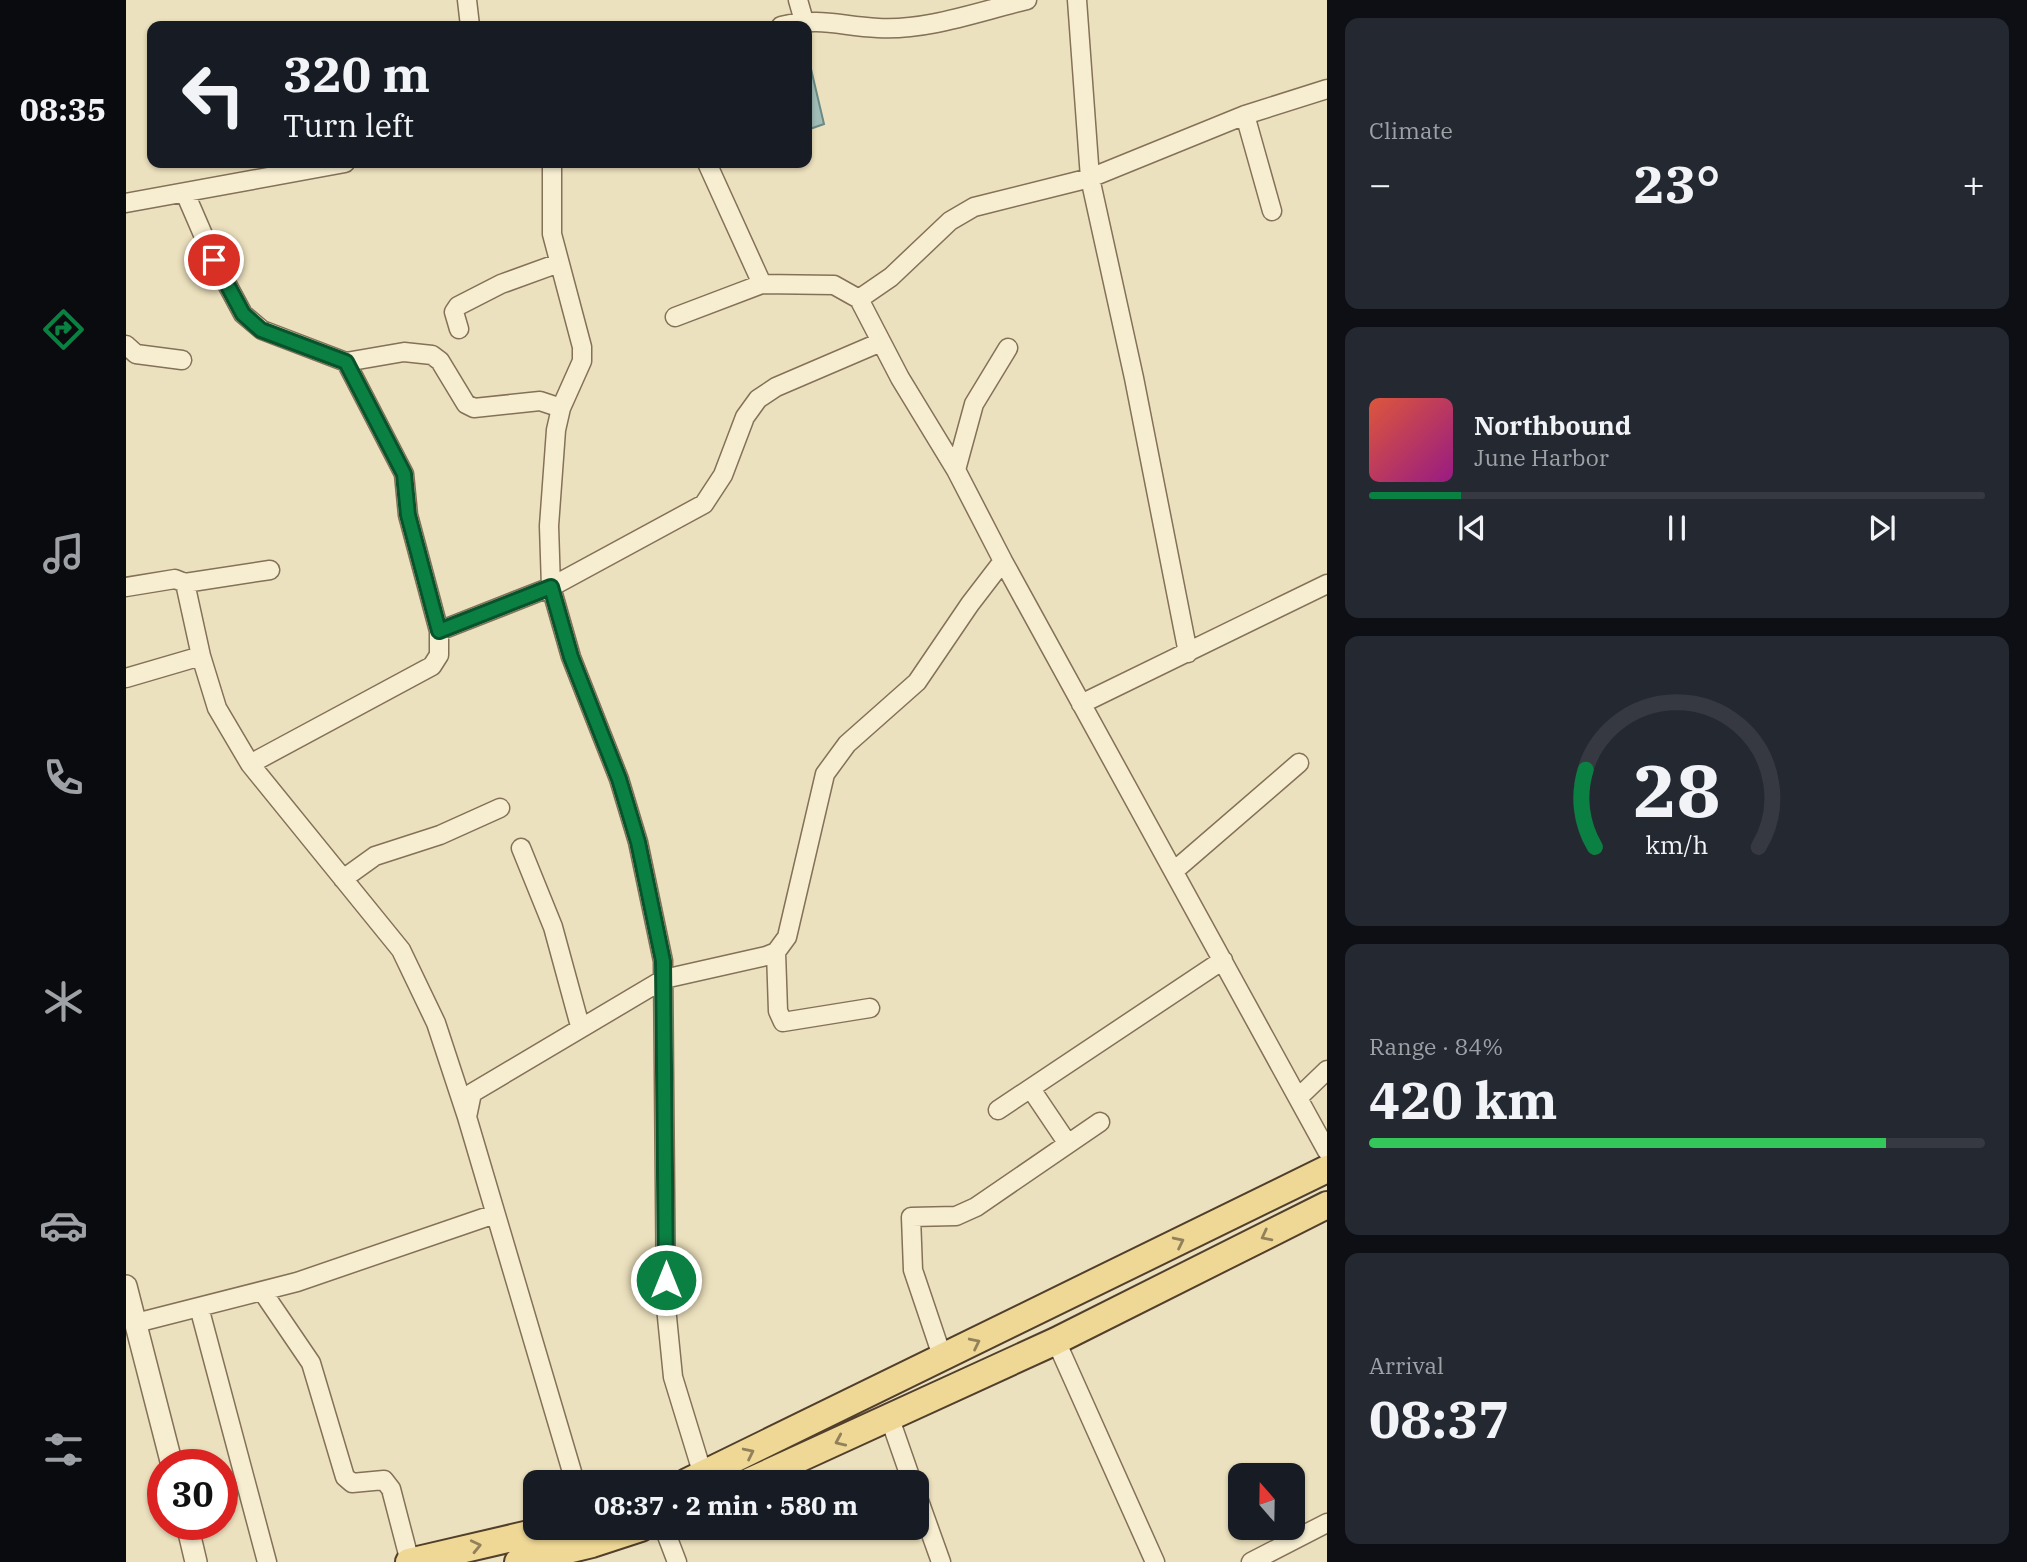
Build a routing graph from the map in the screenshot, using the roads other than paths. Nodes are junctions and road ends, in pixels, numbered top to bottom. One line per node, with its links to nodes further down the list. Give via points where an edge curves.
1 (467, 0): 5 (street)
2 (798, 0): 6 (street)
3 (1027, 0): 7 (street, via 896,27)
4 (1077, 0): 13 (street)
5 (469, 21)
6 (804, 21)
7 (812, 22)
8 (1327, 89): 9 (street)
9 (1245, 115): 13 (street); 16 (street)
10 (318, 168): 14 (street)
11 (552, 168): 17 (street, via 552,234)
12 (709, 168): 18 (street)
13 (1090, 178): 19 (street, via 974,207 950,221 891,277); 36 (street)
14 (185, 193): 15 (street); 26 (street, via 243,314 282,340)
15 (126, 203)
16 (1272, 211)
17 (559, 263): 21 (street, via 458,306 454,312); 27 (street, via 582,347 582,361)
18 (762, 285): 19 (street, via 834,285); 20 (street)
19 (859, 299): 22 (street)
20 (675, 317)
21 (459, 329)
22 (881, 342): 28 (street); 34 (street, via 758,399 746,416 723,475 704,504)
23 (126, 345): 25 (street, via 136,354)
24 (1008, 348): 28 (street, via 974,404)
25 (182, 360)
26 (346, 362): 27 (street, via 404,352 432,355 466,404 474,408 540,401); 35 (street, via 404,474 408,515)
27 (561, 408): 34 (street, via 549,526)
28 (956, 470): 29 (street)
29 (1003, 561): 39 (street); 46 (street, via 917,682 847,744 825,774 787,937)
30 (270, 570): 31 (street)
31 (185, 583): 33 (street, via 176,579); 37 (street)
32 (1327, 584): 36 (street)
33 (126, 587)
34 (551, 587): 35 (street); 48 (street, via 571,657 619,779 638,842)
35 (439, 631): 40 (street, via 439,655 432,666)
36 (1188, 653): 39 (street)
37 (201, 656): 38 (street); 40 (street, via 217,708)
38 (126, 678)
39 (1082, 704): 44 (street)
40 (250, 764): 45 (street)
41 (1299, 764): 44 (street)
42 (500, 808): 45 (street, via 440,835 375,856)
43 (521, 848): 50 (street, via 553,928)
44 (1174, 871): 47 (street)
45 (343, 879): 55 (street, via 401,950 436,1023)
46 (776, 952): 48 (street); 49 (street, via 783,1022)
47 (1223, 960): 52 (street); 53 (street)
48 (664, 979): 50 (street); 71 (street, via 666,1307 673,1377)
49 (870, 1008)
50 (580, 1026): 55 (street, via 472,1093)
51 (1327, 1070): 53 (street)
52 (1031, 1089): 54 (street); 57 (street)
53 (1299, 1097): 58 (street)
54 (998, 1110)
55 (467, 1117): 61 (street)
56 (1100, 1122): 57 (street)
57 (1068, 1144): 67 (street, via 976,1207 956,1216 911,1217 913,1270)
58 (1327, 1151)
59 (1327, 1169): 67 (main road, one-way to 59)
60 (1327, 1205): 66 (main road, one-way to 66)
61 (495, 1214): 63 (street); 70 (street)
62 (126, 1286): 65 (street)
63 (262, 1291): 64 (street); 84 (street, via 311,1363 345,1477 352,1483 377,1478 388,1483)
64 (199, 1307): 65 (street); 83 (street)
65 (136, 1323): 69 (street)
66 (1056, 1341): 68 (main road); 88 (street)
67 (943, 1359): 72 (main road, one-way to 67)
68 (890, 1419): 73 (main road, one-way to 73); 74 (street)
69 (168, 1449)
70 (571, 1470)
71 (693, 1470)
72 (714, 1470)
73 (775, 1470)
74 (908, 1470)
75 (1327, 1523): 81 (street)
76 (929, 1529): 87 (street)
77 (523, 1535): 84 (main road, one-way to 77)
78 (191, 1540): 82 (street)
79 (604, 1540): 85 (main road)
80 (669, 1540): 86 (street)
81 (1278, 1555): 89 (street)
82 (196, 1562)
83 (267, 1562)
84 (409, 1562)
85 (518, 1562)
86 (677, 1562)
87 (941, 1562)
88 (1154, 1562)
89 (1251, 1562)

